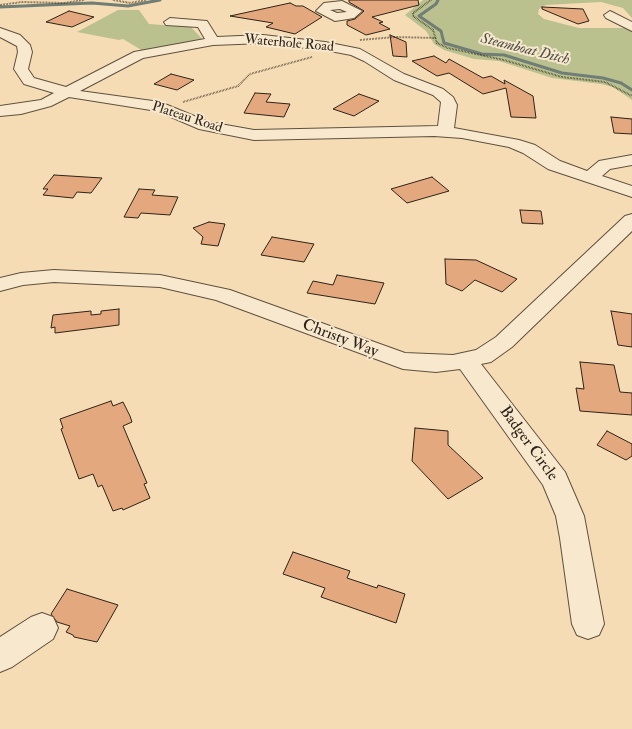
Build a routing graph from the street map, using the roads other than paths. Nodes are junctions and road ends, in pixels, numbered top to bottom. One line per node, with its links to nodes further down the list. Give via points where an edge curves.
1 (328, 15): 6 (street)
2 (610, 15): 4 (street)
3 (170, 22): 7 (street, via 203,24)
4 (632, 27)
5 (0, 32): 8 (street, Plateau Road, via 23,45 25,52 21,65 24,77 36,84)
6 (321, 36): 7 (street, Waterhole Road); 10 (street, Waterhole Road, via 333,47 369,58 399,77 444,96 449,110)
7 (213, 41): 8 (street, Waterhole Road, via 139,55)
8 (67, 92): 9 (street, Waterhole Road, via 30,108); 10 (street, Plateau Road, via 160,107 205,126 254,135)
9 (0, 111)
10 (445, 131): 12 (street, Plateau Road, via 475,136 513,158 554,165)
11 (632, 160): 12 (street, via 605,165)
12 (590, 177): 13 (street, Plateau Road)
13 (632, 192)
14 (632, 220): 16 (street, Christy Way, via 504,342 483,356)
15 (0, 285): 16 (street, Christy Way, via 54,276 160,281 229,298 403,361 436,364)
16 (466, 361): 17 (street, Badger Circle, via 555,480 570,516)
17 (588, 624)
18 (42, 628): 19 (street)
19 (0, 656)

